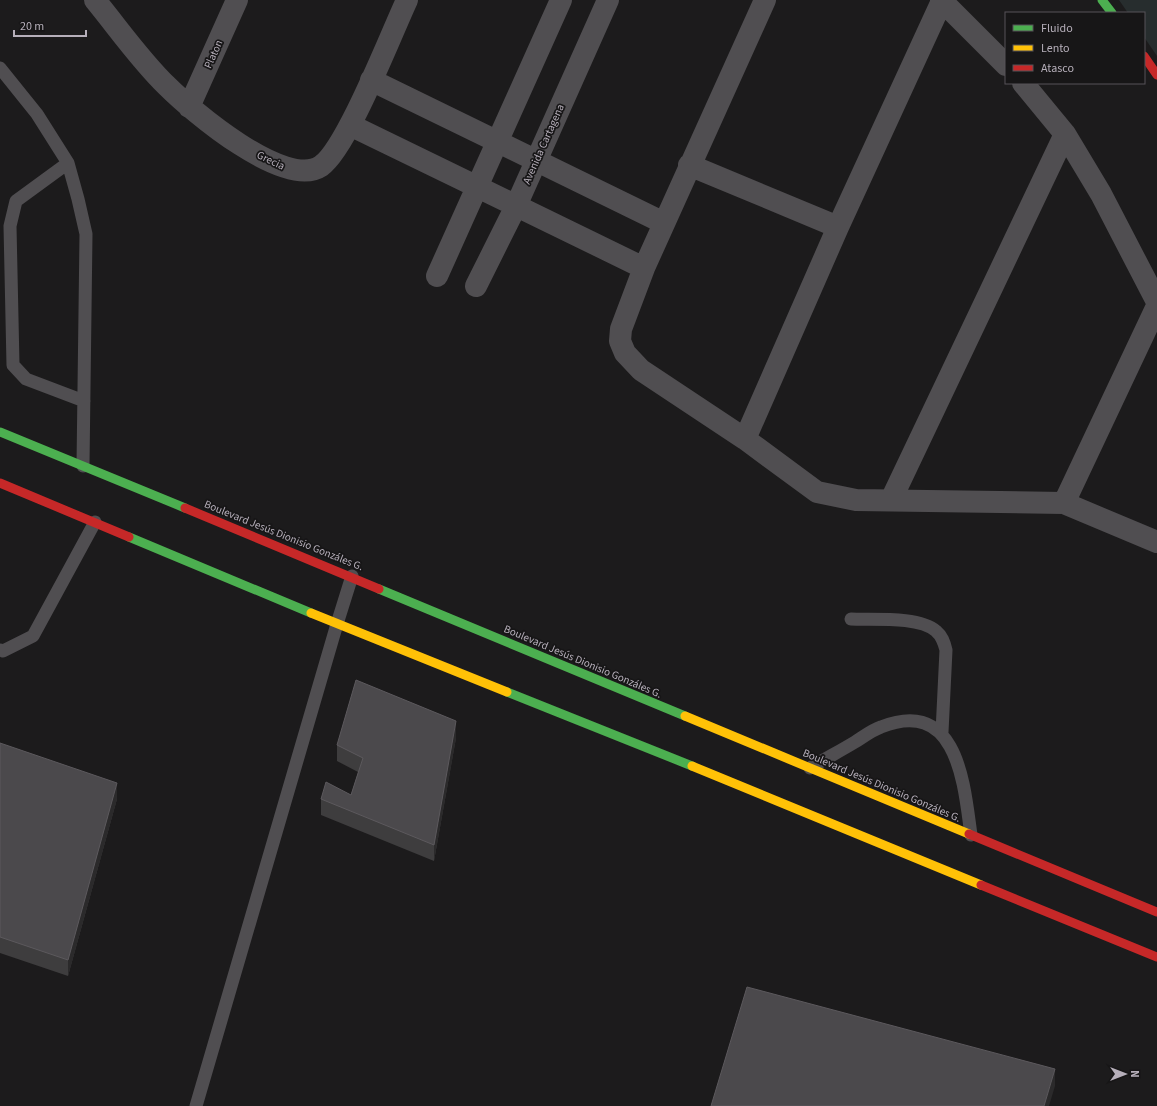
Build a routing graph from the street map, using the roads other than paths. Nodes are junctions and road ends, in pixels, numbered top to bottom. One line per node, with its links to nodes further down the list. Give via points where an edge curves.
1 (95, 0): 16 (street, Grecia, via 165,85)
2 (237, 0): 16 (street, Platon)
3 (407, 0): 14 (street, Grecia)
4 (561, 0): 19 (street)
5 (608, 0): 20 (street, Avenida Cartagena)
6 (765, 0): 22 (street)
7 (1102, 0): 9 (main road)
8 (941, 1): 11 (street); 26 (street)
9 (1111, 12)
10 (1145, 57): 13 (main road)
11 (1005, 64)
12 (0, 68): 21 (lane, via 37,114)
13 (1157, 75)
14 (371, 80): 17 (street, Grecia); 19 (street)
15 (1024, 84): 18 (street)
16 (189, 107): 17 (street, Grecia, via 228,137 278,166 297,171 320,167 328,160)
17 (350, 125): 23 (street)
18 (1065, 134): 30 (street); 37 (street)
19 (498, 142): 20 (street); 23 (street)
20 (536, 160): 24 (street, Avenida Cartagena); 25 (street)
21 (68, 163): 32 (lane, via 86,234); 32 (lane, via 16,201 10,226 13,365 26,379)
22 (689, 165): 25 (street); 26 (street)
23 (477, 187): 24 (street); 28 (street)
24 (516, 206): 27 (street); 29 (street, Avenida Cartagena)
25 (664, 223): 27 (street)
26 (838, 228): 34 (street)
27 (644, 268): 34 (street, via 621,330 620,341 626,353 642,370)
28 (437, 276)
29 (476, 286)
30 (1157, 302)
31 (1157, 306): 38 (street)
32 (84, 402): 35 (lane)
33 (0, 432): 35 (main road, Boulevard Jesús Dionisio Gonzáles G.)
34 (745, 440): 37 (street, via 817,492 856,500)
35 (83, 466): 41 (main road, Boulevard Jesús Dionisio Gonzáles G.)
36 (0, 483): 39 (main road)
37 (891, 500): 38 (street)
38 (1064, 503): 40 (street)
39 (95, 522): 43 (main road); 44 (lane, via 33,636 3,651)
40 (1157, 542)
41 (352, 576): 43 (lane); 46 (main road, Boulevard Jesús Dionisio Gonzáles G.)
42 (851, 619): 45 (lane, via 911,622 927,625 937,631 946,650)
43 (337, 624): 49 (main road, via 779,801); 50 (lane)
44 (0, 650)
45 (942, 732): 46 (lane, via 921,723 905,721 892,724 869,733); 47 (lane, via 960,771)
46 (810, 768): 47 (main road, Boulevard Jesús Dionisio Gonzáles G.)
47 (972, 835): 48 (main road, Boulevard Jesús Dionisio Gonzáles G.)
48 (1157, 912)
49 (1157, 957)
50 (196, 1106)

